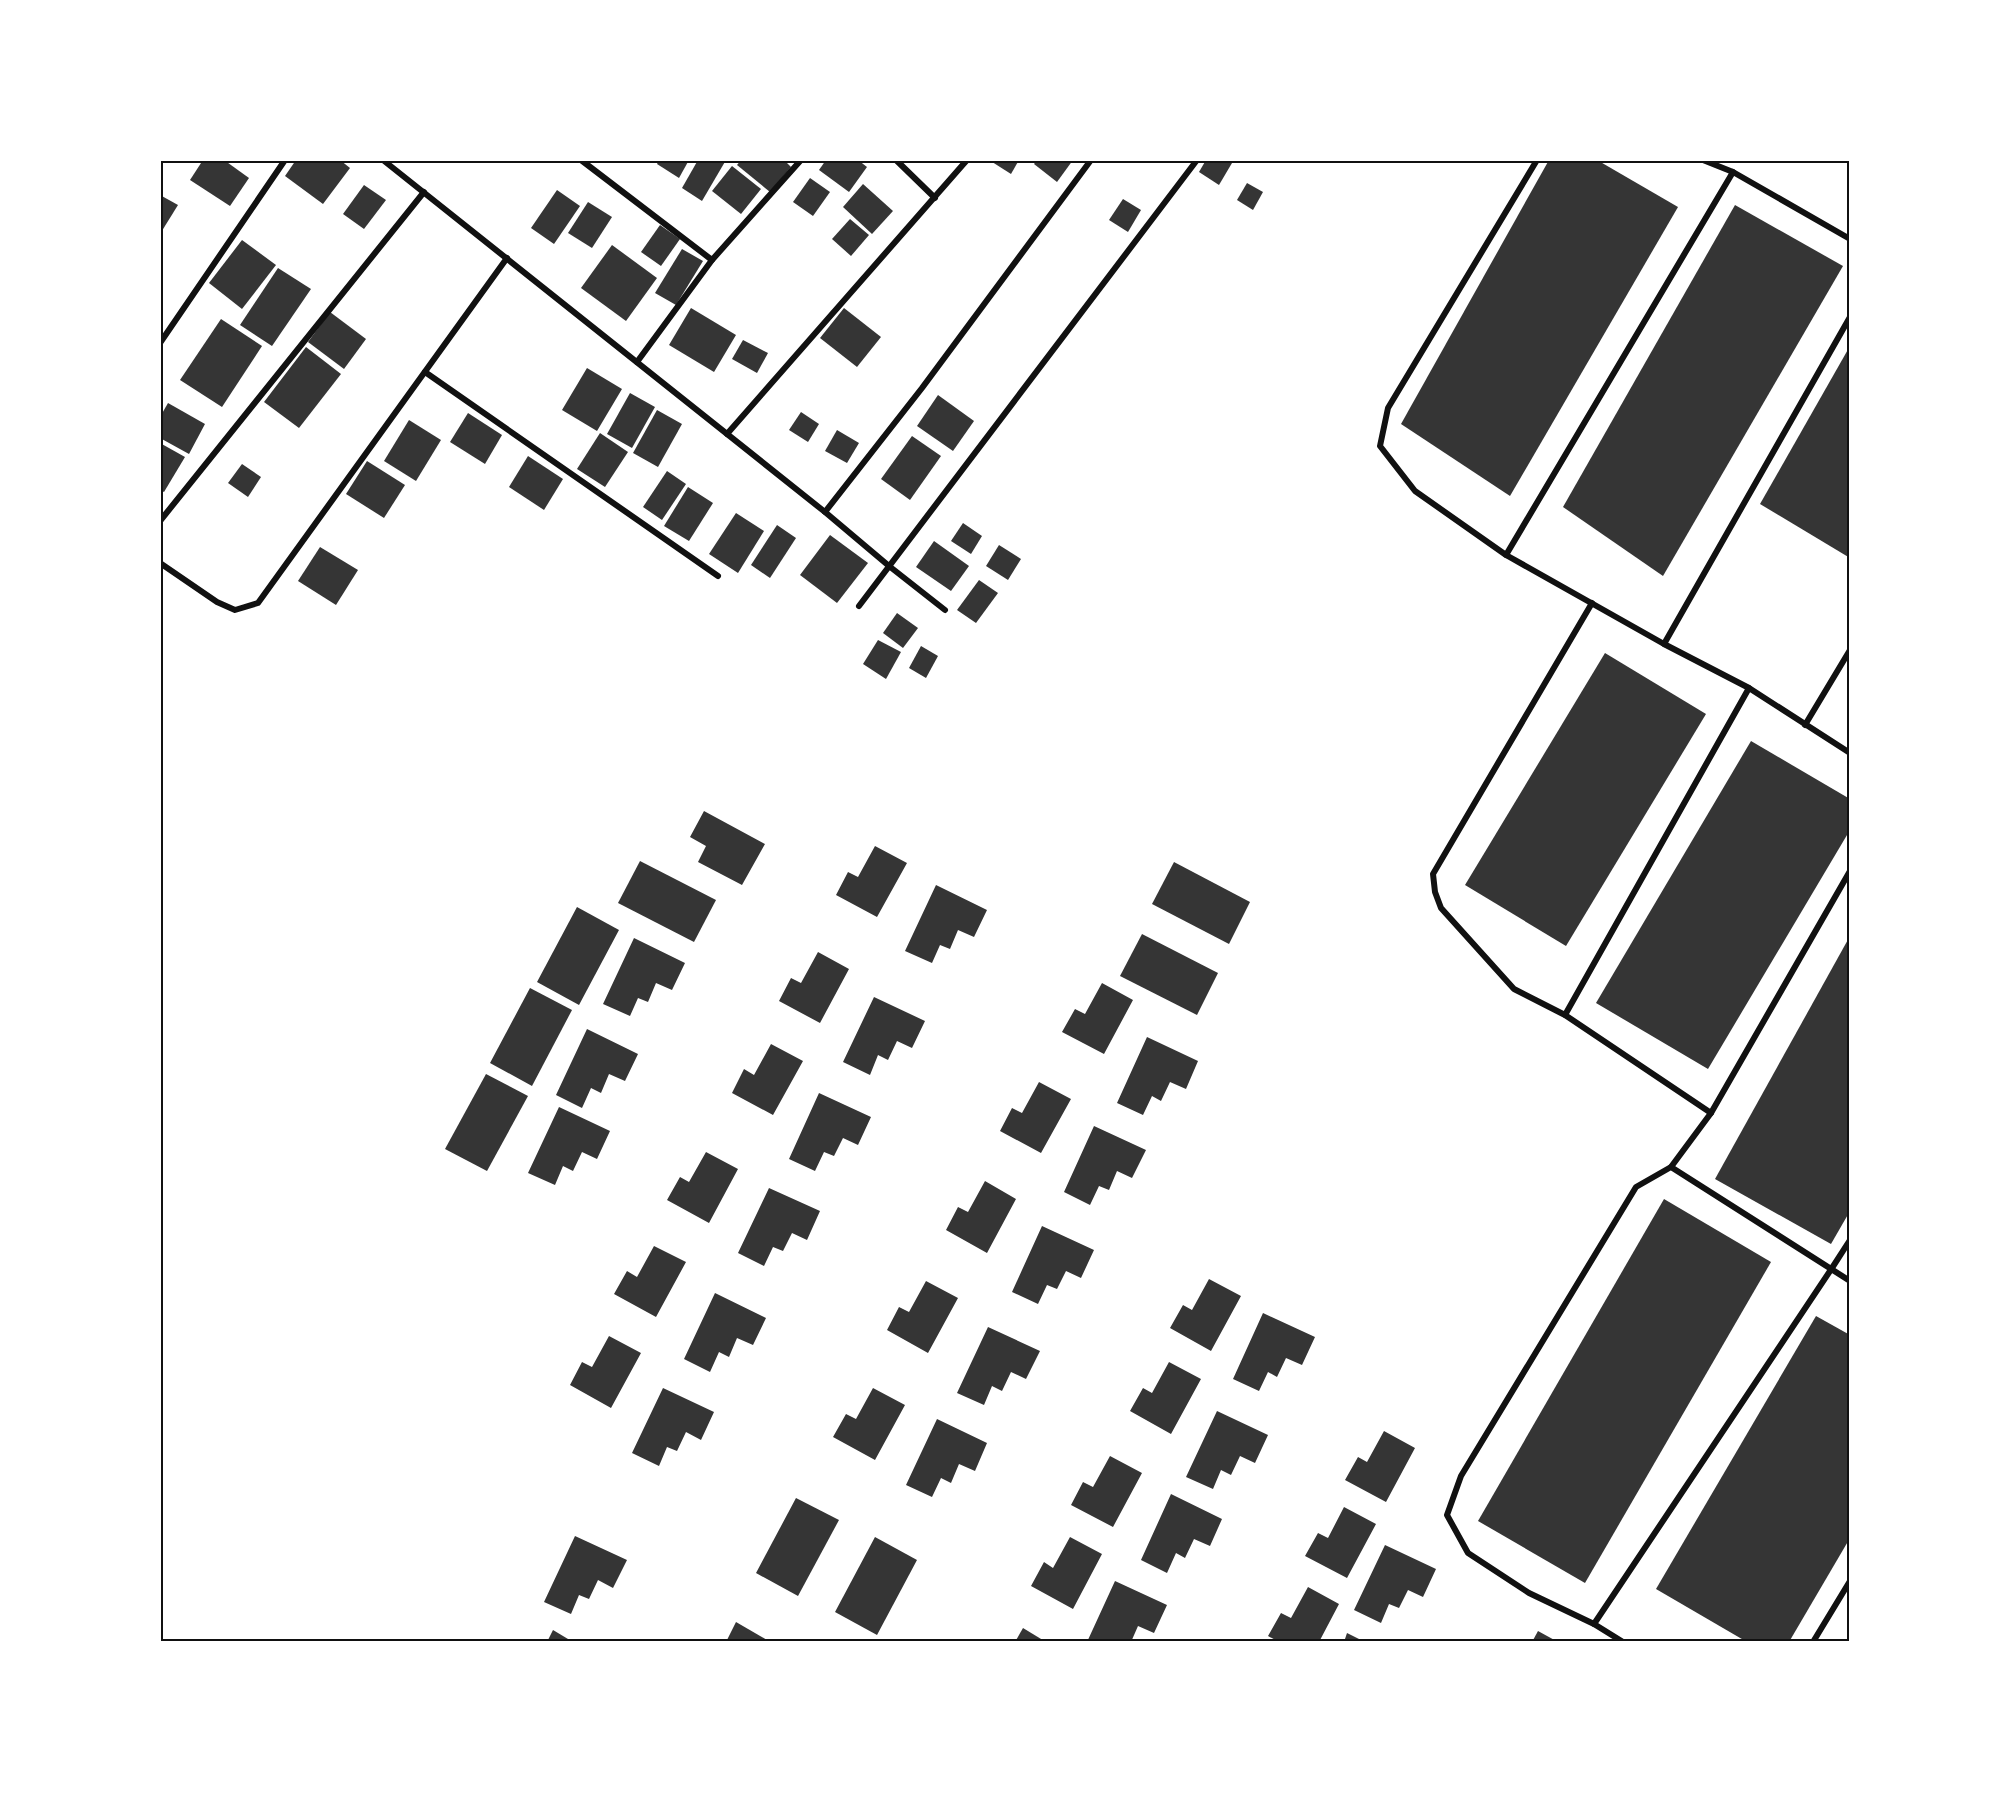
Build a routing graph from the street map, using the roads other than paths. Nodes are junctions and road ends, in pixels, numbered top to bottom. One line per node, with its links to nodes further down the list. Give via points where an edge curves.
1 (285, 160): 18 (street)
2 (383, 160): 12 (street)
3 (581, 160): 16 (street)
4 (801, 160): 16 (street)
5 (896, 160): 13 (street)
6 (967, 160): 13 (street)
7 (1091, 160): 22 (street)
8 (1197, 160): 26 (street)
9 (1537, 160): 24 (street, via 1388,408 1380,446 1414,491)
10 (1703, 160): 11 (street)
11 (1733, 172): 14 (street); 24 (street)
12 (424, 192): 15 (street); 23 (street)
13 (935, 198): 21 (street)
14 (1850, 240)
15 (507, 258): 19 (street); 20 (street)
16 (712, 260): 19 (street)
17 (1850, 317): 31 (street)
18 (160, 343)
19 (637, 362): 21 (street)
20 (425, 372): 25 (street, via 258,603 236,610 217,602); 27 (street)
21 (727, 434): 22 (street)
22 (825, 512): 26 (street)
23 (160, 521)
24 (1506, 555): 28 (street)
25 (160, 563)
26 (889, 566): 29 (street); 30 (street)
27 (718, 576)
28 (1592, 603): 31 (street); 37 (street, via 1432,874 1441,908 1514,989)
29 (859, 606)
30 (945, 610)
31 (1664, 644): 33 (street)
32 (1850, 650): 34 (street)
33 (1749, 688): 34 (street); 37 (street)
34 (1805, 725): 35 (street)
35 (1850, 753)
36 (1850, 871): 38 (street)
37 (1565, 1015): 38 (street)
38 (1711, 1113): 39 (street)
39 (1671, 1167): 41 (street); 44 (street, via 1636,1187 1461,1476 1446,1515 1468,1553 1529,1593)
40 (1850, 1240): 41 (street)
41 (1832, 1268): 42 (street); 44 (street)
42 (1850, 1281)
43 (1850, 1581): 46 (street)
44 (1593, 1624): 45 (street)
45 (1623, 1641)
46 (1813, 1641)

